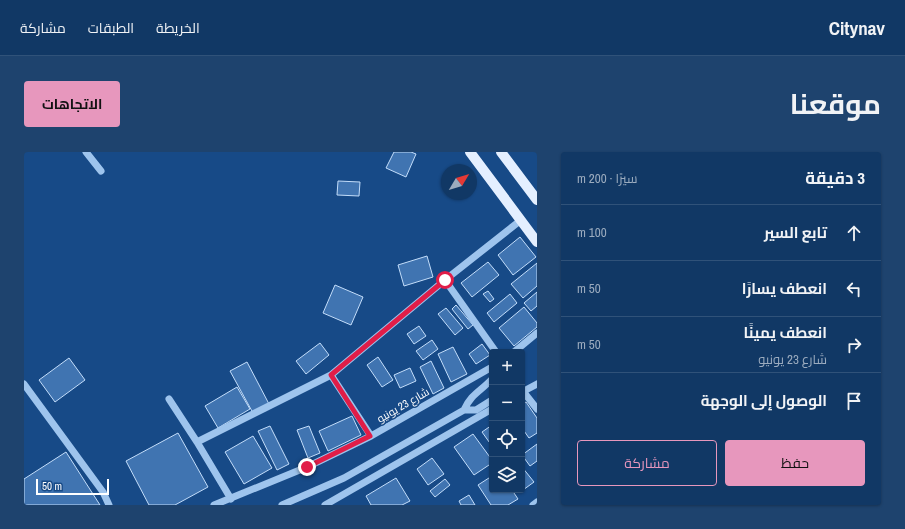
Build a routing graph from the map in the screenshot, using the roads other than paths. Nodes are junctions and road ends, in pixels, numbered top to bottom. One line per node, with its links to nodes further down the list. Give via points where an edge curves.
1 (86, 152): 4 (street)
2 (470, 152): 6 (main road)
3 (501, 152): 5 (main road)
4 (101, 171)
5 (537, 200)
6 (521, 220): 7 (main road); 8 (street)
7 (537, 242)
8 (445, 280): 10 (street); 13 (street)
9 (537, 333): 11 (street)
10 (494, 349)
11 (518, 349)
12 (489, 369): 24 (street, شارع 23 يونيو)
13 (331, 375): 24 (street); 25 (street)
14 (489, 383): 22 (street, via 472,396)
15 (24, 384): 28 (street, via 103,492)
16 (537, 384): 17 (street)
17 (525, 390)
18 (525, 394): 21 (street)
19 (169, 400): 25 (street)
20 (489, 402): 22 (street, via 476,410)
21 (537, 409)
22 (464, 410): 30 (street, via 344,478)
23 (489, 411): 31 (street)
24 (370, 436): 26 (street, شارع 23 يونيو, via 307,467)
25 (197, 442): 26 (street)
26 (231, 499): 29 (street, شارع 23 يونيو)
27 (537, 502): 32 (street)
28 (109, 505)
29 (214, 505)
30 (282, 505)
31 (327, 505)
32 (533, 505)

